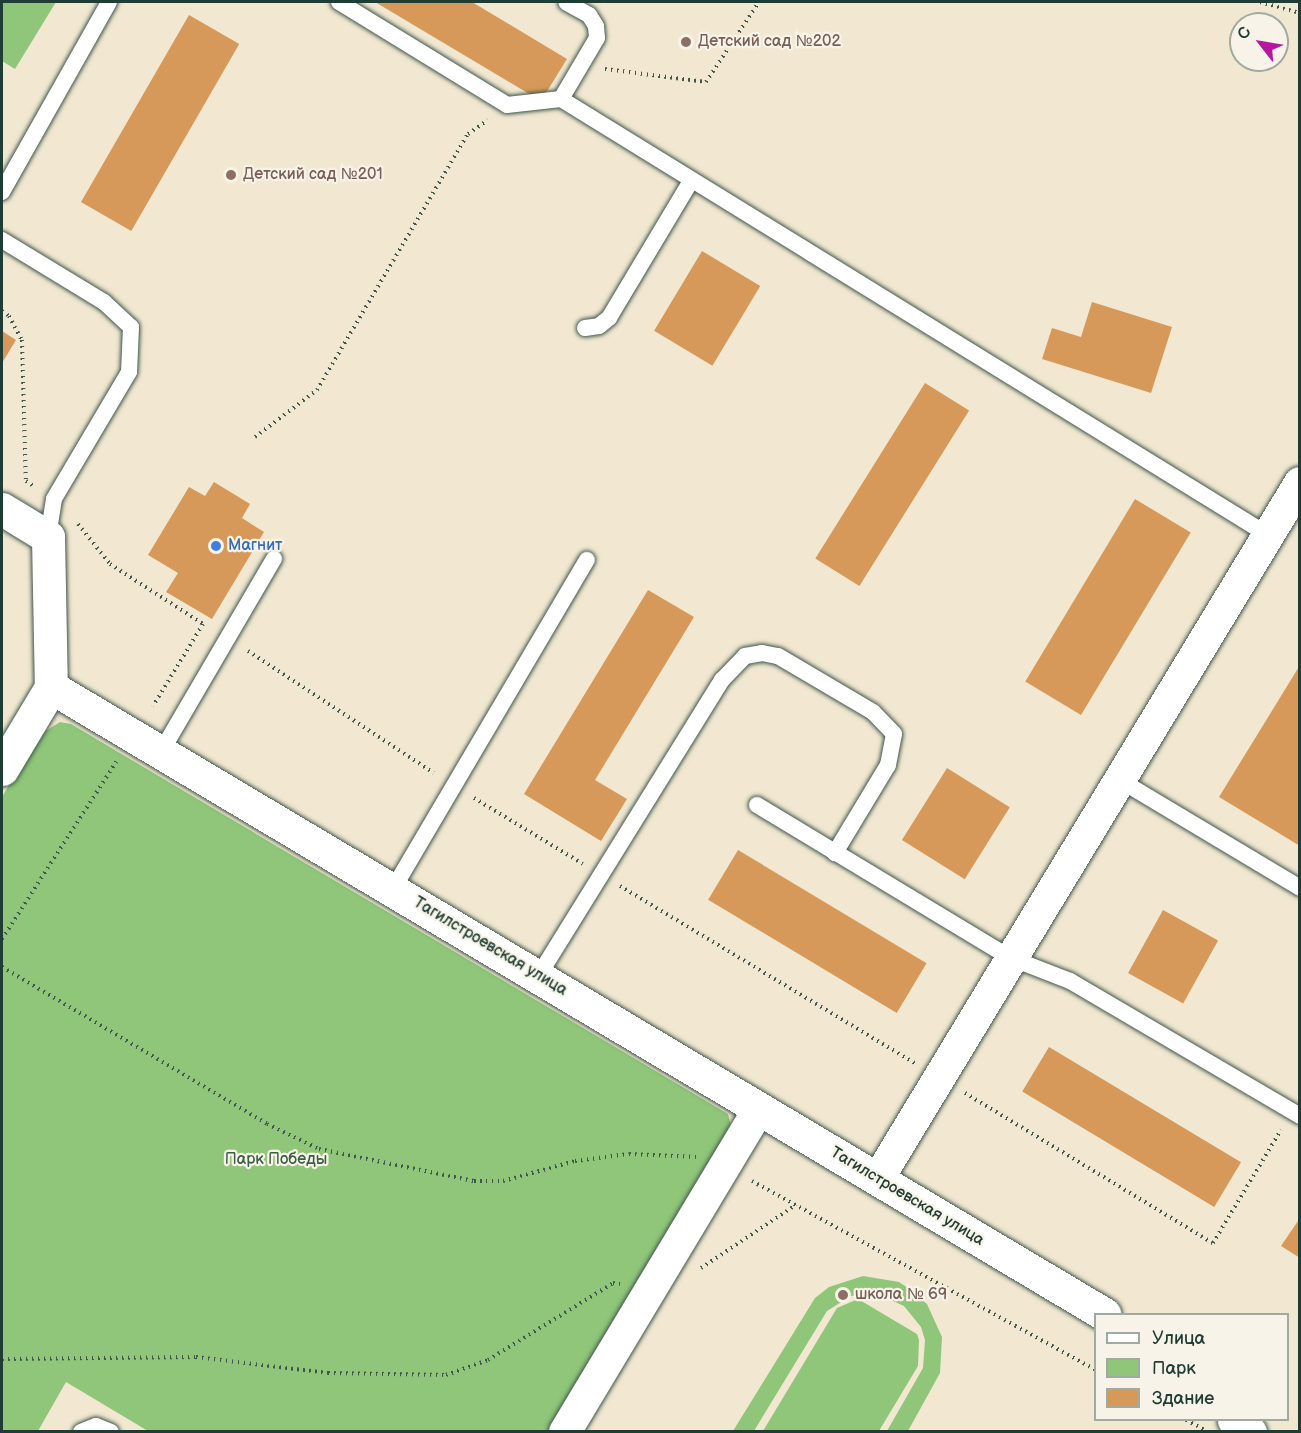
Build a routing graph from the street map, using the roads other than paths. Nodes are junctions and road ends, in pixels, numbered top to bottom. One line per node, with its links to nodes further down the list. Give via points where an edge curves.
1 (109, 2): 6 (lane)
2 (339, 2): 4 (lane, via 507,105)
3 (566, 2): 4 (lane, via 589,15 597,26 597,38)
4 (561, 99): 5 (lane)
5 (691, 181): 8 (lane, via 609,318 599,326); 11 (lane)
6 (2, 192)
7 (2, 240): 12 (lane, via 104,302 131,327 129,372 54,499)
8 (585, 328)
9 (1299, 483): 11 (street)
10 (2, 509): 12 (street)
11 (1268, 535): 18 (street)
12 (48, 537): 15 (street)
13 (274, 559): 16 (lane)
14 (588, 560): 22 (lane)
15 (51, 687): 16 (street, Тагилстроевская улица); 17 (street)
16 (160, 752): 22 (street, Тагилстроевская улица)
17 (2, 769)
18 (1118, 780): 21 (lane); 23 (street)
19 (757, 805): 20 (lane)
20 (835, 854): 23 (lane); 24 (lane, via 888,765 894,734 873,712 778,656 745,656 722,680)
21 (1299, 888)
22 (393, 889): 24 (street, Тагилстроевская улица)
23 (1011, 958): 26 (lane, via 1070,981); 27 (street)
24 (539, 975): 25 (street, Тагилстроевская улица)
25 (759, 1109): 27 (street, Тагилстроевская улица); 32 (street)
26 (1295, 1114)
27 (878, 1179): 28 (street, Тагилстроевская улица)
28 (1102, 1313)
29 (1237, 1421): 33 (street)
30 (81, 1431): 31 (lane, via 96,1426)
31 (111, 1431)
32 (565, 1431)
33 (1250, 1431)

